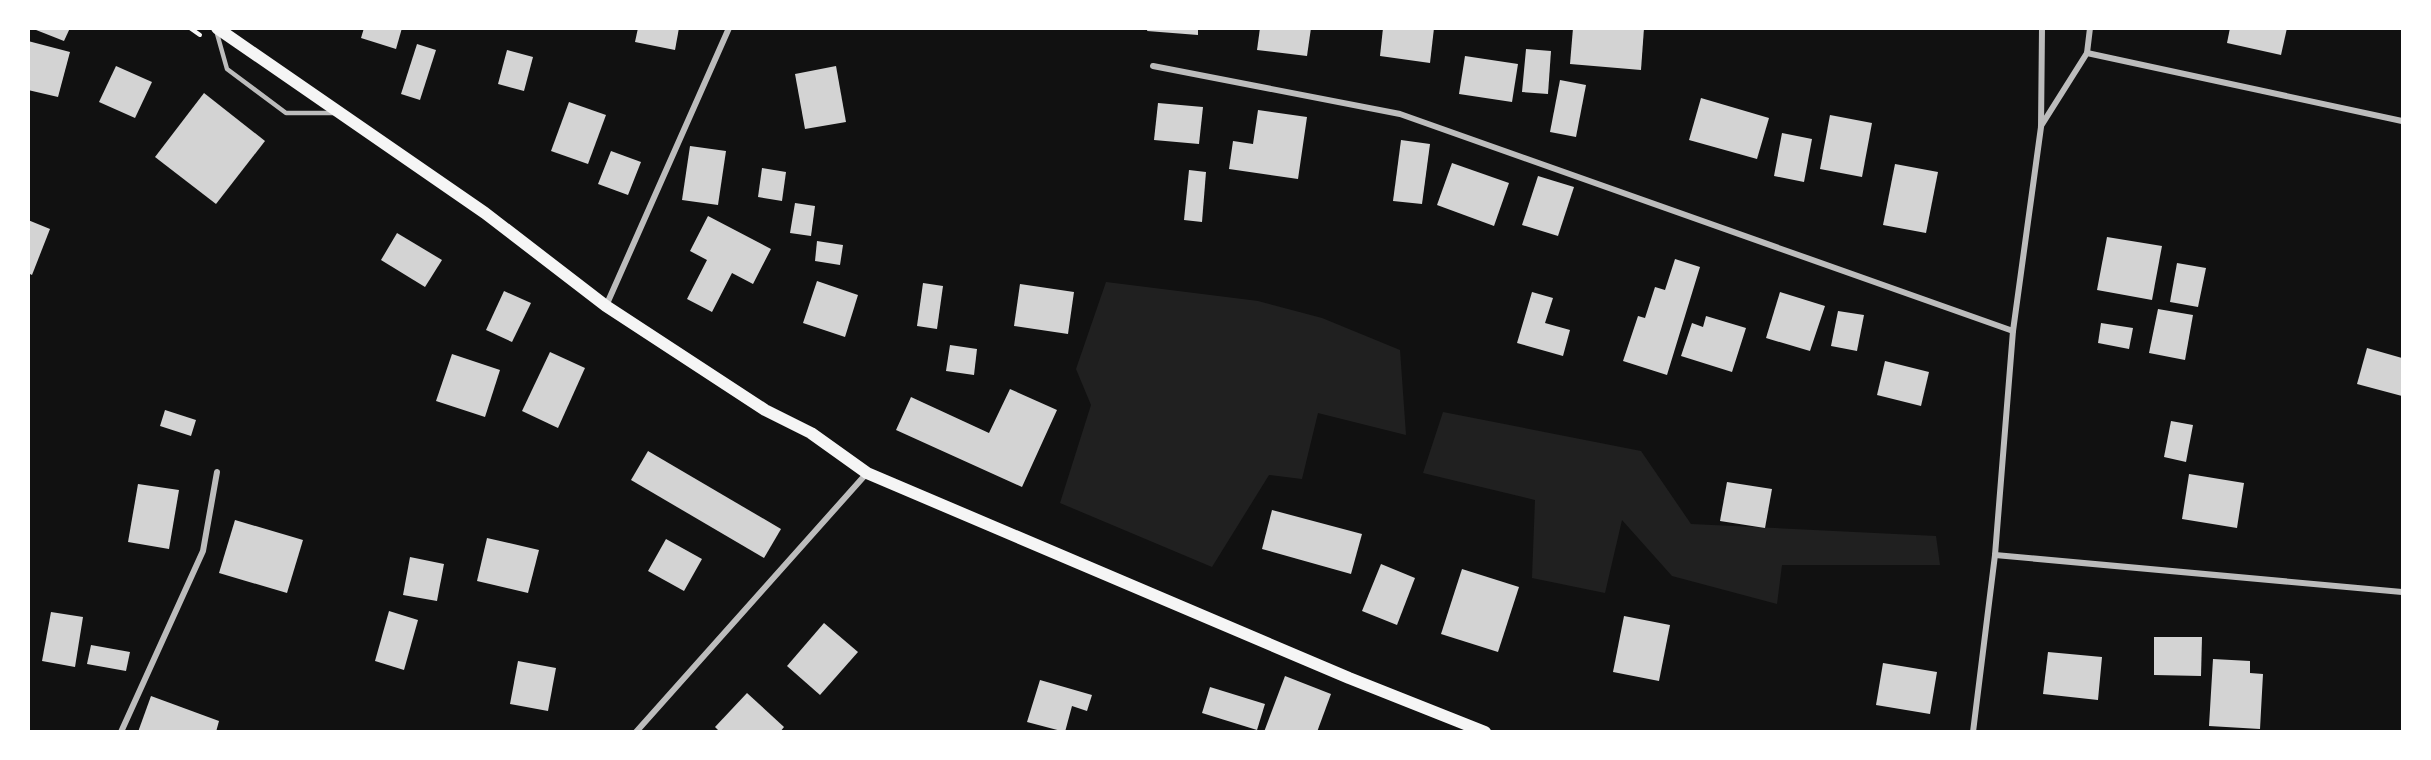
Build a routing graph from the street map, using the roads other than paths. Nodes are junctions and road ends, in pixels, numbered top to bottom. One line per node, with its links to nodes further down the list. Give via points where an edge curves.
1 (216, 28): 7 (main road); 7 (lane, via 227,69 286,112)
2 (729, 28): 10 (street)
3 (2043, 28): 9 (street)
4 (2090, 28): 5 (street)
5 (2087, 53): 8 (street); 9 (street)
6 (1153, 66): 11 (street, via 1400,114)
7 (340, 113): 10 (main road, via 485,213)
8 (2403, 121)
9 (2041, 127): 11 (street)
10 (606, 306): 13 (main road, via 765,410 811,433)
11 (2013, 331): 14 (street)
12 (217, 472): 16 (street, via 203,551)
13 (867, 473): 17 (street); 18 (main road)
14 (1995, 555): 15 (street); 19 (street)
15 (2403, 592)
16 (121, 732)
17 (636, 732)
18 (1485, 732)
19 (1972, 732)

